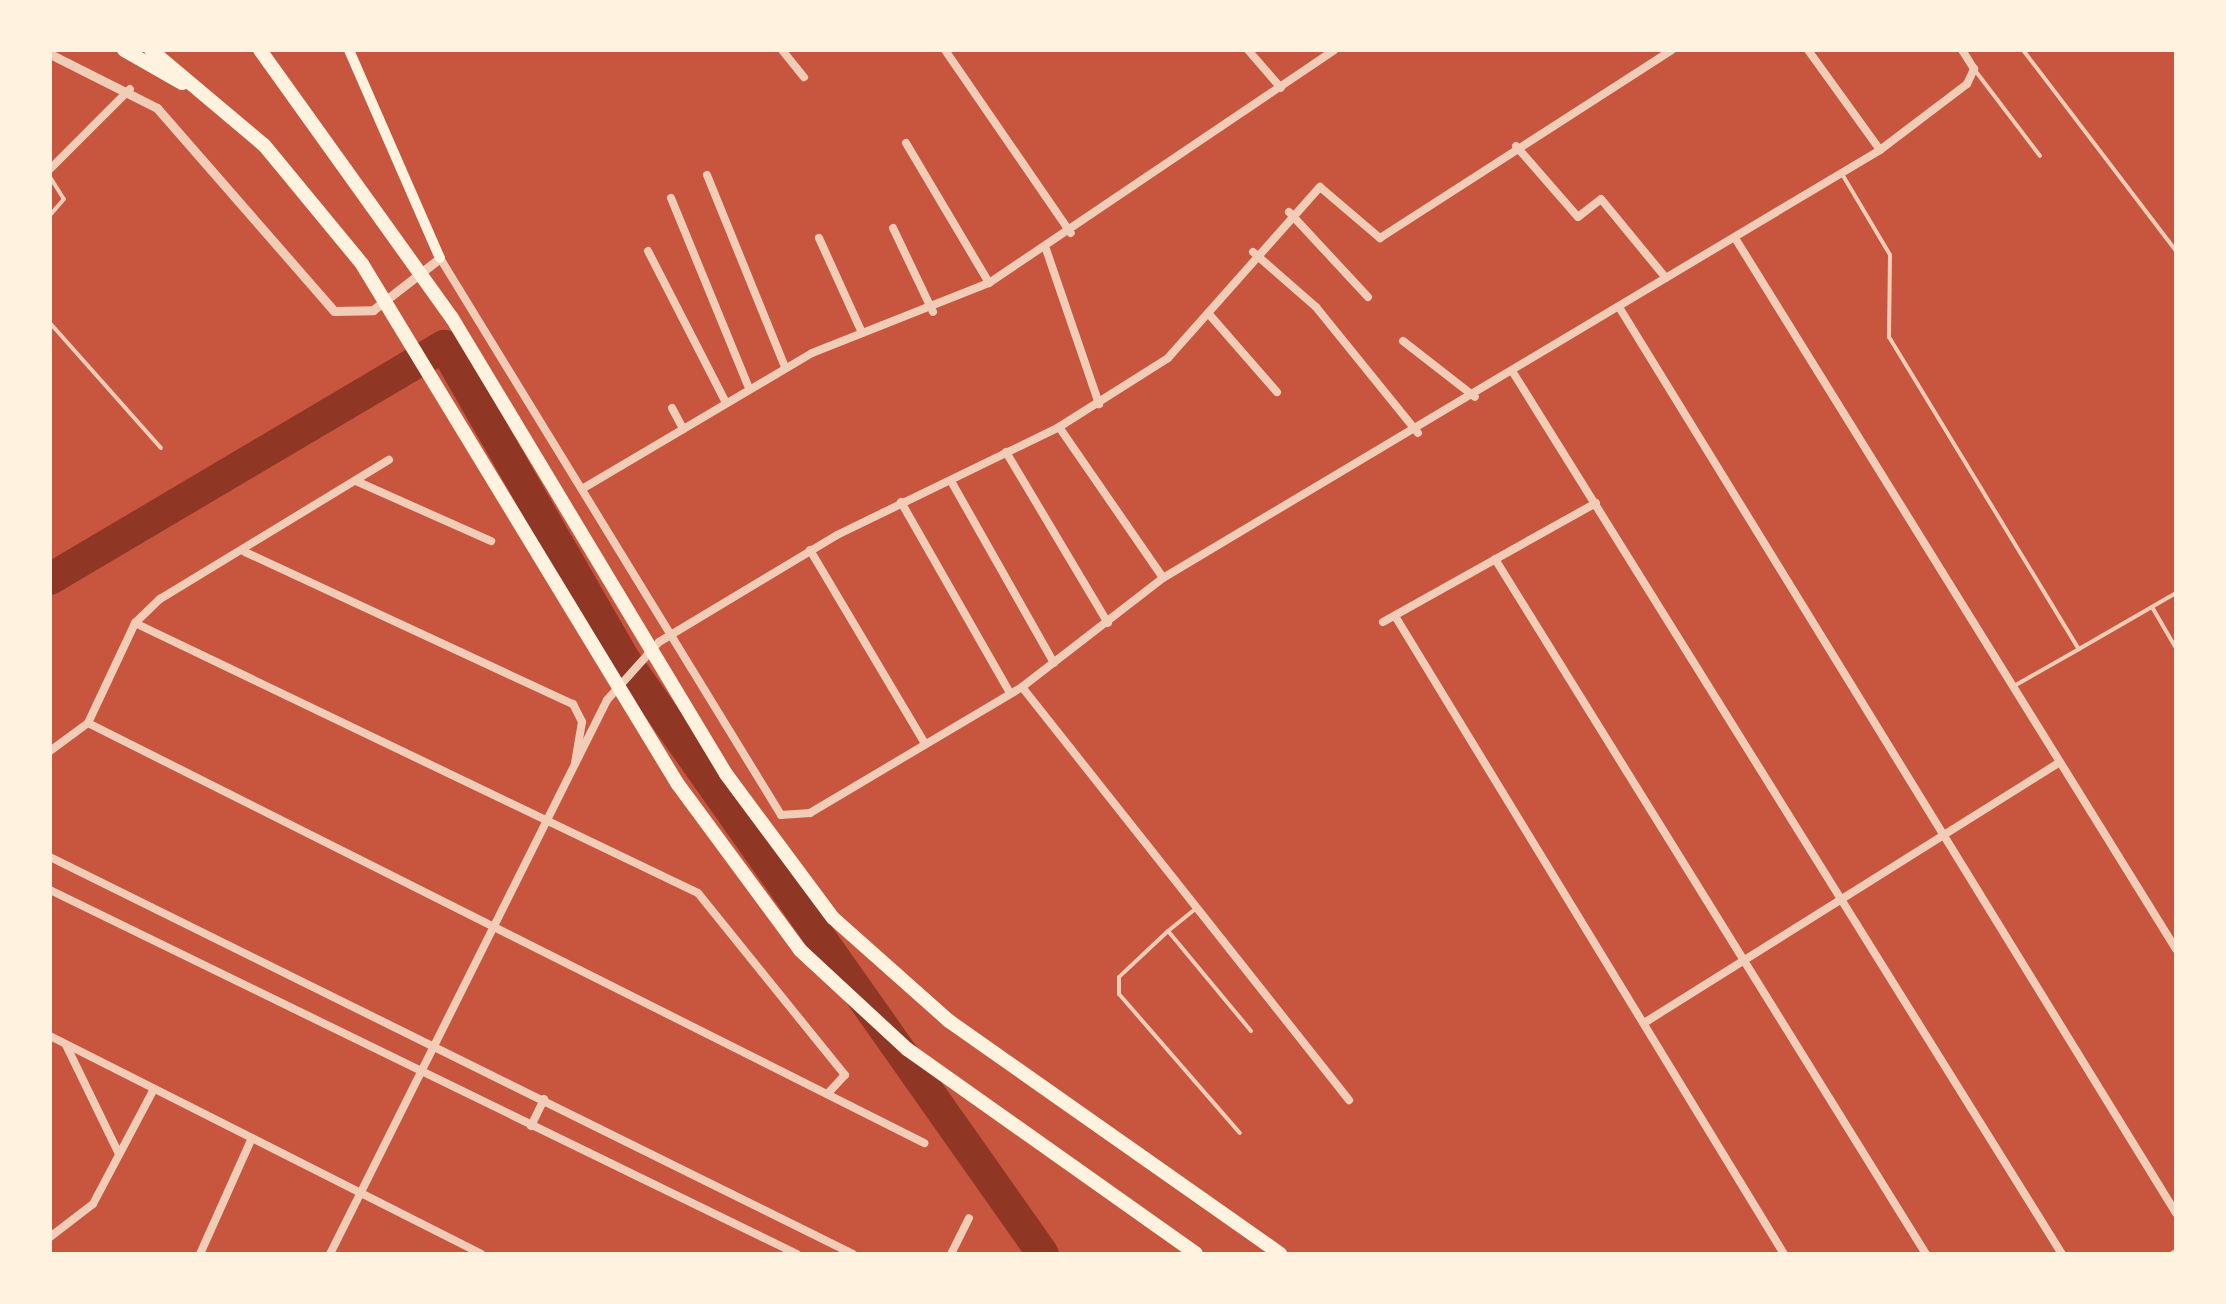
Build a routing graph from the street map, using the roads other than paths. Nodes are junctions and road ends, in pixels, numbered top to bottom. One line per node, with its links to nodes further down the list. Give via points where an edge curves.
1 (124, 50): 18 (highway)
2 (151, 50): 18 (highway)
3 (260, 50): 125 (highway, via 399,239 765,833 864,949 1034,1086)
4 (349, 50): 37 (main road)
5 (782, 50): 15 (street)
6 (944, 50): 30 (street)
7 (1248, 50): 17 (street)
8 (1334, 50): 17 (street)
9 (1672, 50): 20 (street)
10 (1808, 50): 21 (street)
11 (1962, 50): 14 (street)
12 (2023, 50): 35 (lane)
13 (50, 54): 16 (street)
14 (1974, 69): 21 (street, via 1958,94); 22 (lane)
15 (804, 77)
16 (130, 88): 23 (street); 37 (street, via 196,146 334,311 372,310)
17 (1281, 88): 30 (street)
18 (221, 106): 124 (highway, via 362,264 731,862 844,996 1013,1129)
19 (906, 143): 39 (street)
20 (1516, 146): 27 (street, via 1380,238 1365,234 1324,187); 38 (street, via 1578,217 1600,199)
21 (1880, 150): 24 (street)
22 (2040, 156)
23 (50, 173): 28 (lane, via 64,199)
24 (1842, 173): 32 (street); 78 (lane, via 1890,255 1889,338)
25 (706, 175): 47 (street)
26 (671, 198): 49 (street)
27 (1288, 212): 36 (street); 40 (street)
28 (50, 215)
29 (893, 228): 42 (street)
30 (1072, 233): 33 (street)
31 (820, 238): 45 (street)
32 (1735, 238): 38 (street); 82 (street)
33 (1046, 249): 39 (street); 53 (street)
34 (648, 251): 52 (street)
35 (2176, 251)
36 (1253, 252): 43 (street); 57 (street, via 1326,319)
37 (440, 258): 63 (street)
38 (1666, 278): 41 (street)
39 (989, 283): 42 (street)
40 (1368, 298)
41 (1619, 307): 48 (street); 90 (street)
42 (932, 312): 45 (street)
43 (1208, 313): 50 (street); 53 (street, via 1186,344)
44 (50, 322): 58 (lane)
45 (862, 334): 47 (street)
46 (1403, 341): 51 (street)
47 (785, 367): 49 (street)
48 (1514, 374): 51 (street); 65 (street)
49 (748, 386): 52 (street)
50 (1278, 392)
51 (1476, 397): 57 (street)
52 (726, 403): 56 (street)
53 (1099, 404): 55 (street)
54 (672, 408): 56 (street)
55 (1059, 428): 59 (street); 70 (street)
56 (683, 429): 63 (street)
57 (1418, 433): 70 (street)
58 (161, 448)
59 (1006, 452): 62 (street); 76 (street)
60 (389, 460): 61 (street)
61 (356, 481): 66 (street); 68 (street)
62 (951, 481): 64 (street); 80 (street)
63 (582, 489): 77 (street)
64 (901, 502): 67 (street); 83 (street)
65 (1596, 503): 69 (street); 93 (street)
66 (491, 541)
67 (810, 550): 77 (street); 85 (street)
68 (245, 552): 75 (street, via 176,588); 87 (street, via 573,704 582,722)
69 (1496, 559): 73 (street); 98 (street)
70 (1164, 578): 76 (street)
71 (2176, 593): 72 (lane)
72 (2152, 608): 78 (lane); 79 (lane)
73 (1396, 616): 74 (street); 99 (street)
74 (1383, 622)
75 (135, 623): 84 (street); 89 (street)
76 (1108, 623): 80 (street)
77 (663, 639): 85 (street, via 782,815 810,813); 87 (street, via 607,700)
78 (2079, 648): 82 (lane)
79 (2176, 648)
80 (1054, 663): 81 (street)
81 (1022, 687): 83 (street); 94 (street)
82 (2012, 687): 88 (street)
83 (1010, 694): 85 (street)
84 (88, 723): 86 (street); 95 (street)
85 (926, 744)
86 (50, 751)
87 (575, 763): 89 (street)
88 (2059, 763): 90 (street); 97 (street)
89 (546, 822): 95 (street); 106 (street, via 709,900 845,1074 844,1086)
90 (1944, 836): 93 (street); 115 (street)
91 (50, 857): 102 (street)
92 (50, 890): 104 (street)
93 (1841, 896): 98 (street); 128 (street)
94 (1194, 910): 96 (lane); 108 (street)
95 (494, 925): 102 (street); 106 (street)
96 (1168, 930): 100 (lane); 110 (lane, via 1119,977 1119,994)
97 (2176, 949)
98 (1741, 960): 99 (street); 127 (street)
99 (1644, 1022): 126 (street)
100 (1251, 1031)
101 (50, 1036): 103 (street)
102 (435, 1044): 104 (street); 107 (street)
103 (66, 1045): 105 (street); 113 (street)
104 (422, 1068): 109 (street); 114 (street)
105 (154, 1089): 111 (street); 113 (street)
106 (827, 1092): 112 (street)
107 (544, 1099): 109 (street); 122 (street)
108 (1350, 1100)
109 (531, 1126): 121 (street)
110 (1240, 1132)
111 (252, 1138): 114 (street); 119 (street)
112 (924, 1143)
113 (119, 1154): 117 (street, via 88,1210)
114 (360, 1193): 118 (street); 120 (street)
115 (2176, 1213)
116 (969, 1218): 123 (street)
117 (50, 1236)
118 (475, 1253)
119 (200, 1254)
120 (330, 1254)
121 (798, 1254)
122 (853, 1254)
123 (951, 1254)
124 (1196, 1254)
125 (1280, 1254)
126 (1784, 1254)
127 (1926, 1254)
128 (2062, 1254)

